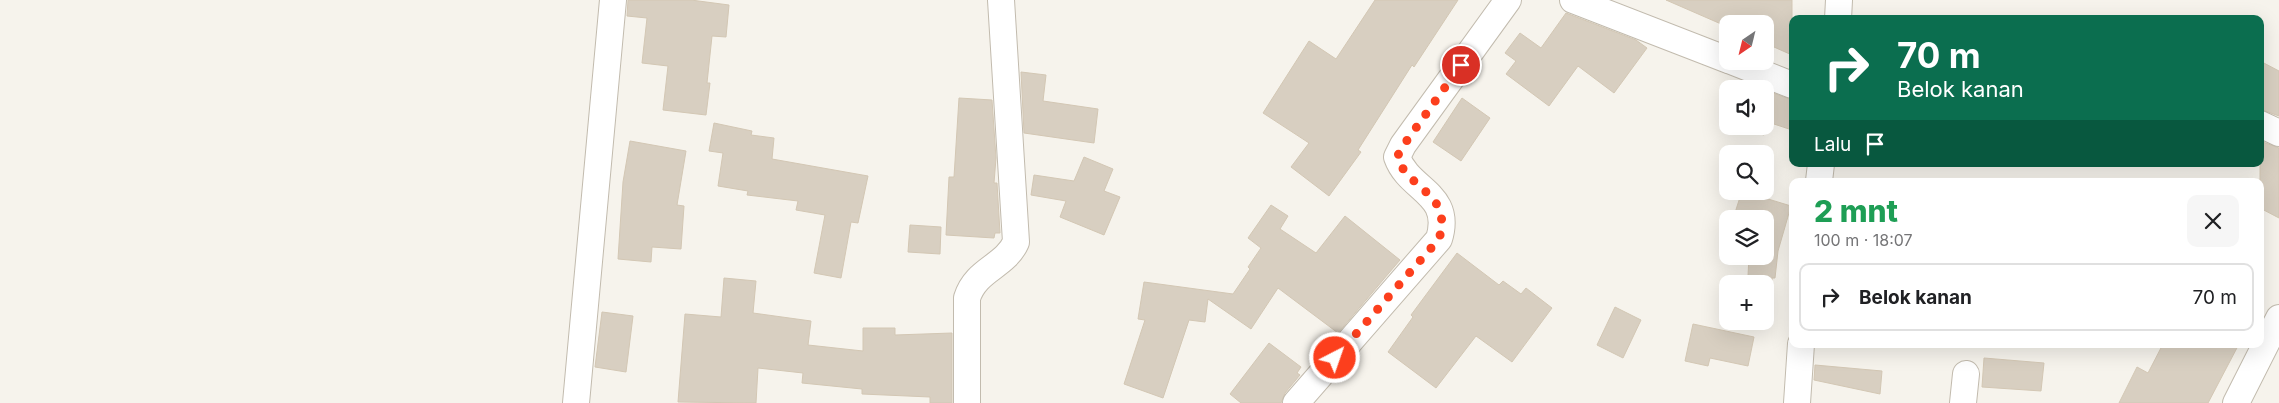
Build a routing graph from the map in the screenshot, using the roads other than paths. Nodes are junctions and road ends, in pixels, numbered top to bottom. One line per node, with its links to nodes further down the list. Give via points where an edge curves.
1 (613, 0): 17 (street)
2 (1001, 0): 18 (street, via 1016,242 1011,252 971,285 967,298)
3 (1508, 0): 19 (street, via 1397,157 1401,168 1433,197 1442,214 1439,239)
4 (1574, 0): 7 (street)
5 (1839, 0): 6 (street)
6 (1838, 15)
7 (1719, 57)
8 (1753, 70): 9 (street)
9 (1789, 84)
10 (2264, 126): 11 (street)
11 (2279, 133)
12 (2279, 318): 15 (street)
13 (1802, 348): 20 (street)
14 (2264, 348): 22 (street)
15 (2264, 348)
16 (1966, 374): 21 (street)
17 (576, 403)
18 (966, 403)
19 (1296, 403)
20 (1797, 403)
21 (1962, 403)
22 (2236, 403)

